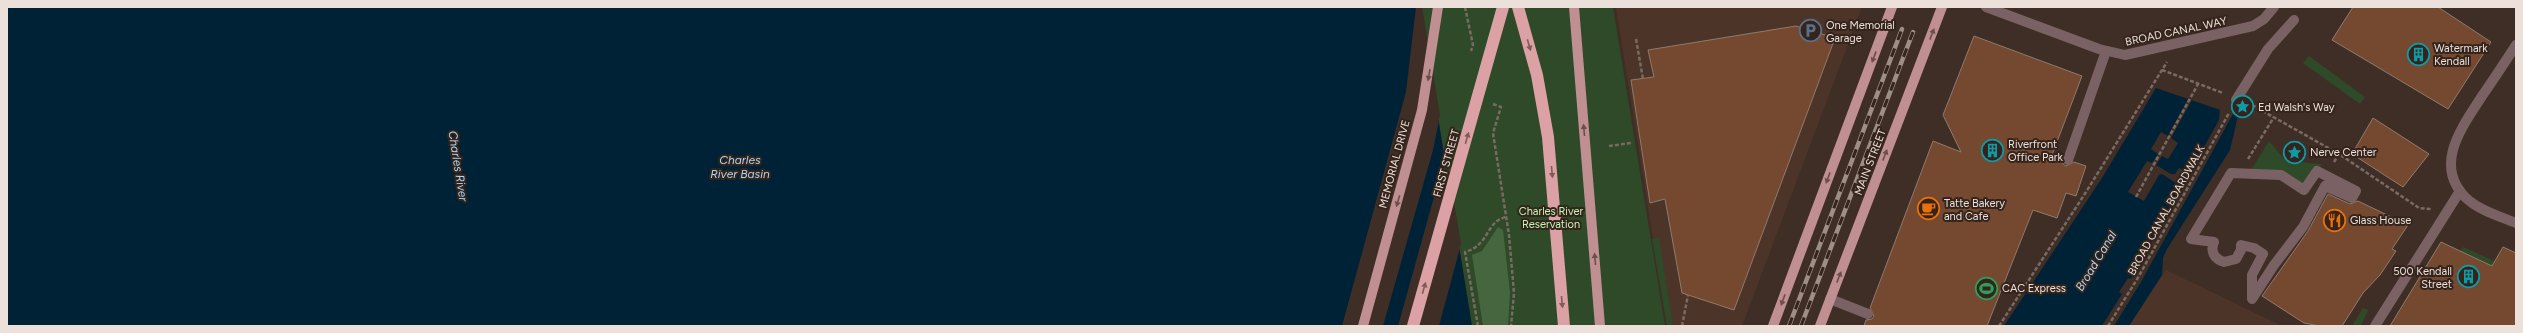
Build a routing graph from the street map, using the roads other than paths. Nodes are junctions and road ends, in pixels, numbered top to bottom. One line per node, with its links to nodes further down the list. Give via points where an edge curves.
1 (1438, 7): 19 (main road, MEMORIAL DRIVE, one-way to 19, via 1420,117)
2 (1503, 7): 20 (highway, FIRST STREET, one-way to 2)
3 (1518, 7): 21 (highway, one-way to 21, via 1537,75 1548,137)
4 (1574, 7): 22 (main road, one-way to 4)
5 (1892, 7): 23 (main road, one-way to 23)
6 (1942, 7): 17 (main road, MAIN STREET, one-way to 6)
7 (1986, 7): 11 (street, BROAD CANAL WAY)
8 (2274, 7): 11 (street, BROAD CANAL WAY, via 2254,26 2134,54)
9 (2294, 20): 12 (street, via 2268,49)
10 (2516, 45): 15 (street, via 2457,137 2451,155 2451,172)
11 (2106, 51): 13 (street)
12 (2236, 99)
13 (2068, 160)
14 (2239, 174): 14 (street, via 2231,174 2191,239 2214,242 2213,252 2224,262 2236,259 2241,245 2254,248 2263,254 2252,274 2252,299 2303,227 2325,186 2352,198 2356,191 2317,170 2304,190 2281,175)
15 (2460, 191): 16 (street, via 2476,205); 25 (street)
16 (2516, 223)
17 (1830, 298): 18 (street); 24 (main road, MAIN STREET)
18 (1868, 314)
19 (1363, 326)
20 (1413, 326)
21 (1564, 326)
22 (1600, 326)
23 (1774, 326)
24 (1820, 326)
25 (2375, 326)

